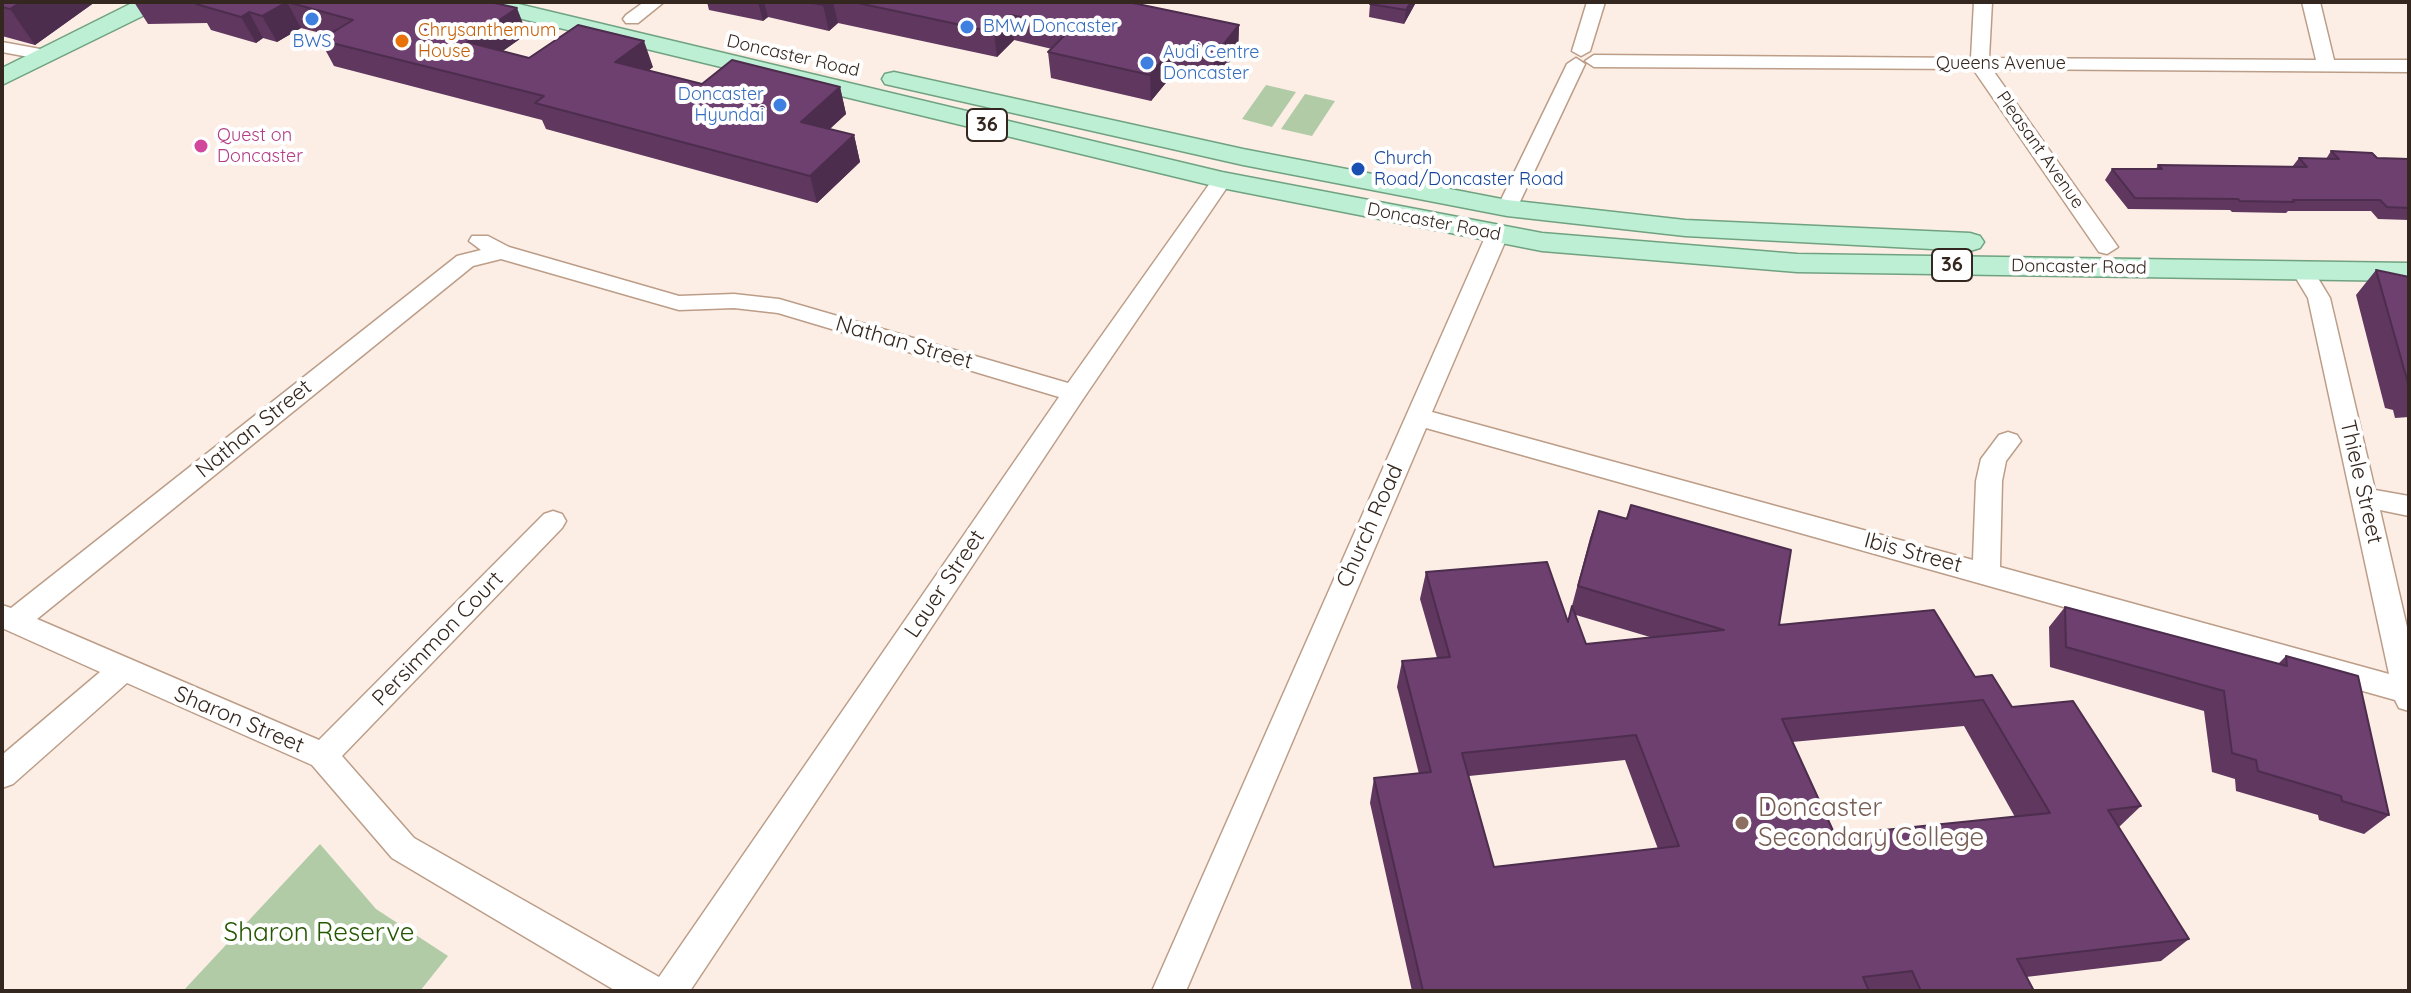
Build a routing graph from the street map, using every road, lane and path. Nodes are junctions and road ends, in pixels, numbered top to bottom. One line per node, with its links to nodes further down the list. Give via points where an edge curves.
1 (153, 2): 8 (main road)
2 (482, 2): 19 (main road, Doncaster Road / 36)
3 (558, 2): 9 (main road, Doncaster Road / 36)
4 (655, 2): 9 (street)
5 (1596, 2): 12 (street, Church Road)
6 (1983, 2): 15 (street)
7 (2311, 2): 14 (street)
8 (122, 7): 13 (main road)
9 (632, 19): 18 (main road, Doncaster Road / 36)
10 (2, 47): 13 (street)
11 (2, 54): 13 (street)
12 (1583, 58): 15 (street, Queens Avenue); 21 (street, Church Road)
13 (38, 59): 17 (main road)
14 (2326, 63): 15 (street, Queens Avenue); 16 (street, Queens Avenue)
15 (1980, 65): 23 (street, Pleasant Avenue)
16 (2409, 66)
17 (2, 78)
18 (1013, 106): 19 (main road); 21 (main road, Doncaster Road / 36)
19 (994, 127): 20 (main road, Doncaster Road / 36)
20 (1222, 180): 22 (main road, Doncaster Road / 36); 27 (street, Lauer Street)
21 (1507, 208): 22 (main road, Church Road); 23 (main road, Doncaster Road / 36, via 1851,239)
22 (1497, 235): 25 (main road, Doncaster Road / 36, via 1797,263); 28 (street, Church Road)
23 (2107, 247): 24 (main road, Doncaster Road / 36)
24 (2409, 251)
25 (2302, 270): 26 (main road, Doncaster Road / 36); 30 (street, Thiele Street, via 2319,298)
26 (2409, 272)
27 (1074, 393): 34 (street, Nathan Street, via 779,306 679,303 490,246); 40 (street, Lauer Street)
28 (1418, 417): 33 (street, Ibis Street); 41 (street, Church Road)
29 (2008, 441): 33 (street, via 1994,459 1989,481)
30 (2366, 498): 31 (street); 36 (street, Thiele Street)
31 (2409, 506)
32 (553, 521): 37 (street, Persimmon Court)
33 (1986, 574): 36 (street, Ibis Street)
34 (8, 618): 35 (street, Sharon Street)
35 (122, 670): 37 (street, Sharon Street); 38 (street)
36 (2408, 695)
37 (323, 756): 39 (street, Sharon Street, via 403,848)
38 (2, 774)
39 (649, 991)
40 (670, 991)
41 (1169, 991)

